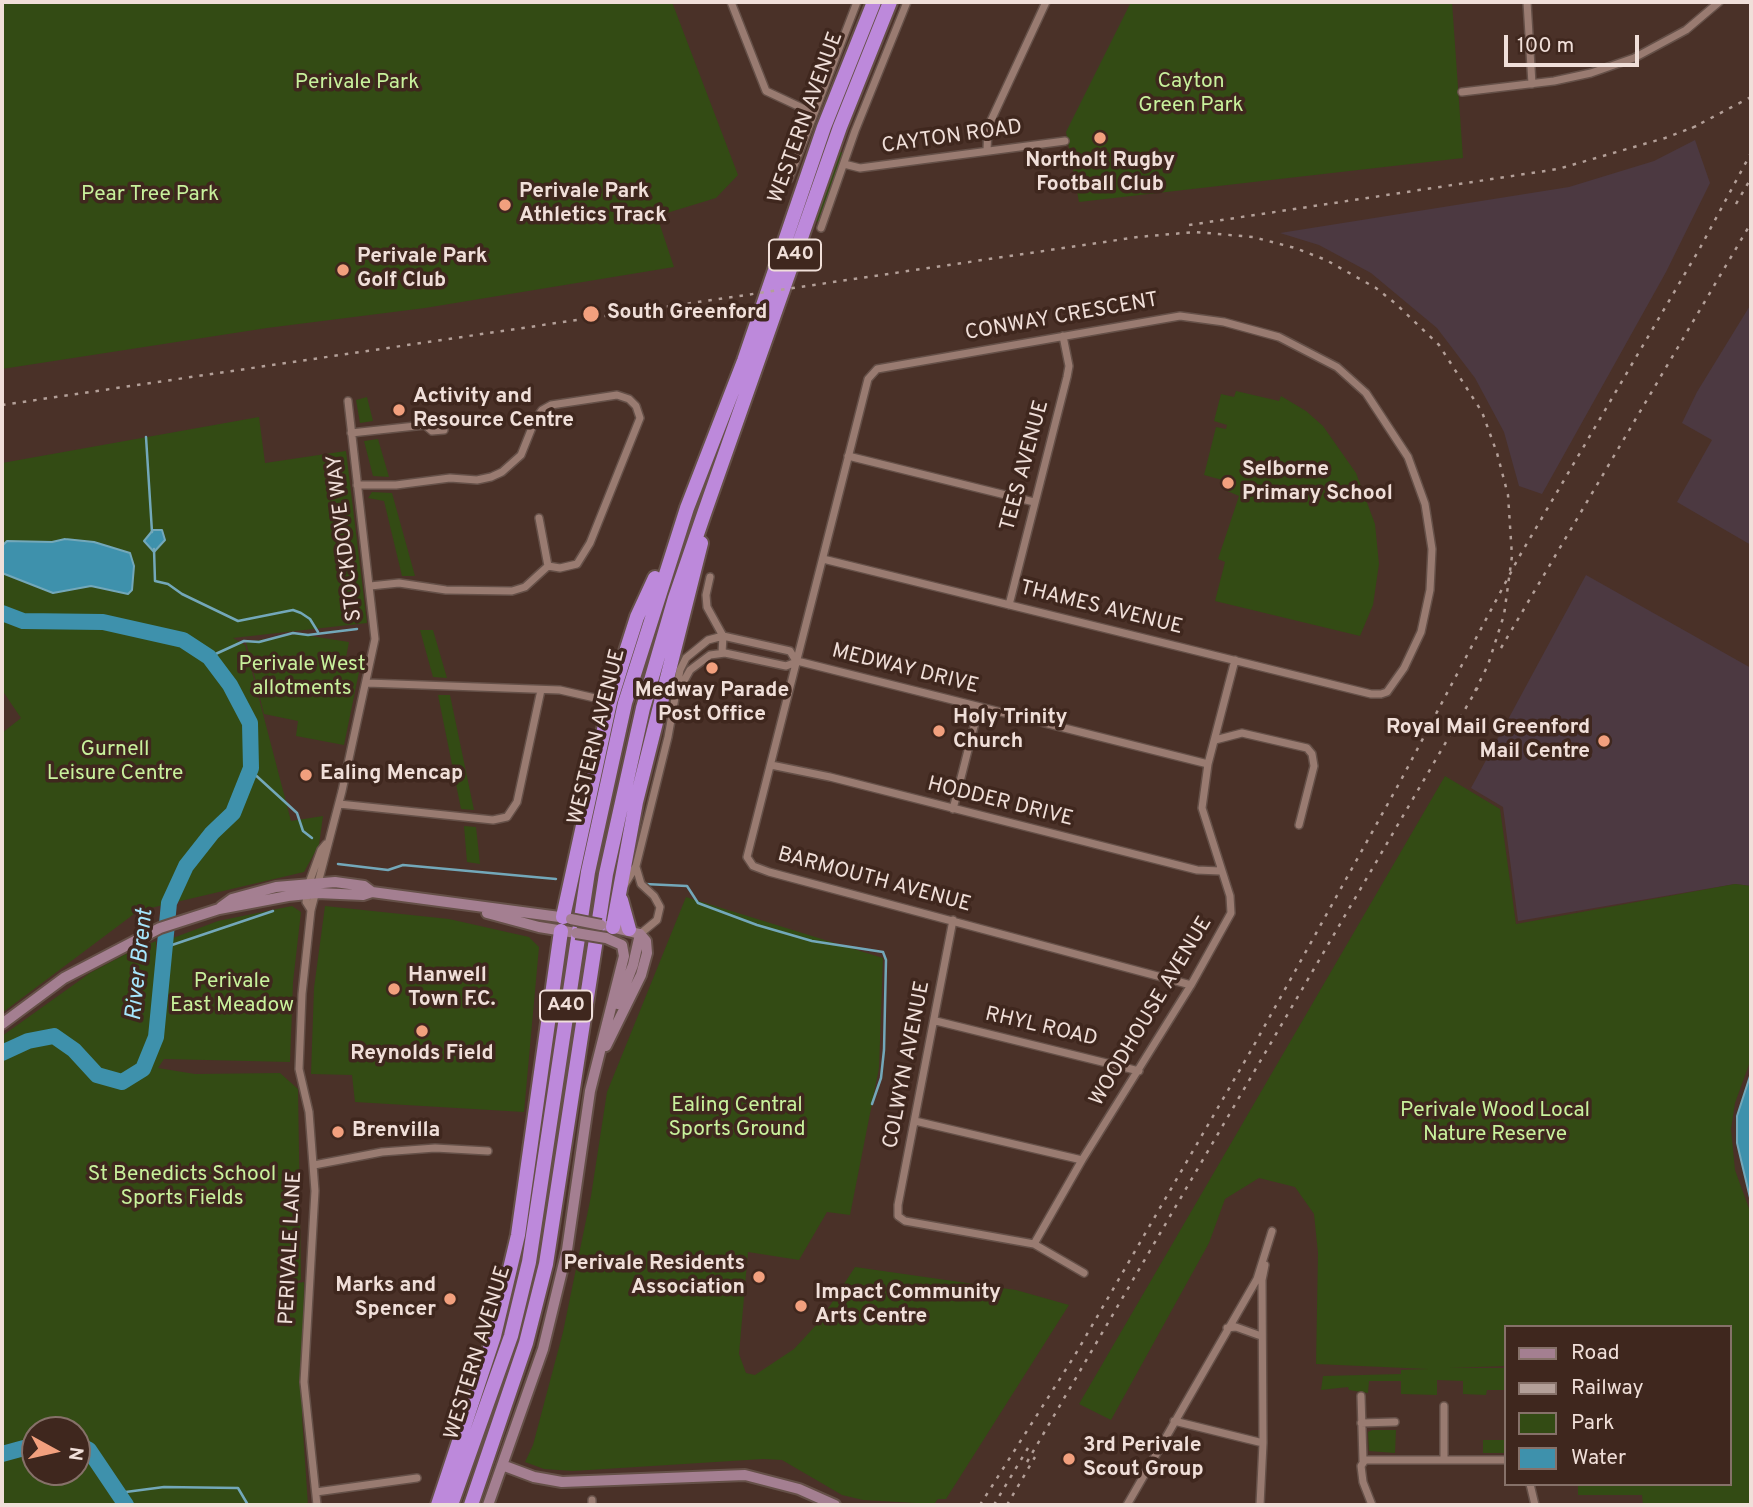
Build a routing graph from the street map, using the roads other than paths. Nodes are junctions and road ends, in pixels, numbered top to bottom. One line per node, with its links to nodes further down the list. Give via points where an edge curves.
1 (731, 2): 11 (street, via 766,91)
2 (857, 2): 11 (street)
3 (874, 2): 24 (highway, WESTERN AVENUE / A40, via 824,127 744,361)
4 (890, 2): 25 (highway, WESTERN AVENUE / A40, via 836,138)
5 (907, 2): 14 (street)
6 (1046, 2): 13 (street, via 988,127)
7 (1527, 2): 9 (street)
8 (1719, 2): 9 (street, via 1686,30 1634,58 1591,74)
9 (1532, 84): 10 (street)
10 (1462, 92)
11 (813, 113): 15 (street)
12 (1065, 141): 13 (street, CAYTON ROAD)
13 (987, 150): 14 (street, CAYTON ROAD, via 860,168)
14 (844, 164): 16 (street)
15 (789, 179)
16 (821, 228)
17 (1063, 335): 21 (street, CONWAY CRESCENT, via 877,369 868,379); 23 (street, TEES AVENUE, via 1068,377); 38 (street, CONWAY CRESCENT, via 1172,316 1224,323 1258,330 1306,349 1348,375 1366,393 1408,457 1425,504 1432,549 1425,619 1415,648 1387,692)
18 (348, 401): 20 (street, STOCKDOVE WAY)
19 (444, 430): 20 (street, STOCKDOVE WAY, via 432,431 425,425)
20 (351, 433): 22 (street, STOCKDOVE WAY)
21 (848, 456): 23 (street); 27 (street, CONWAY CRESCENT)
22 (357, 485): 28 (street, via 491,477 521,455 542,410 617,395 629,399 640,418 637,429 584,555 570,567); 30 (street, STOCKDOVE WAY)
23 (1034, 502): 31 (street, TEES AVENUE)
24 (687, 508): 53 (highway, A40, via 637,617 623,660 593,772); 85 (highway, WESTERN AVENUE / A40, via 625,703 607,779 572,968 529,1262 511,1336)
25 (705, 511): 51 (highway, A40, via 701,550 645,767); 86 (highway, WESTERN AVENUE / A40, via 675,598 624,783 589,972 545,1264 526,1343)
26 (539, 519): 28 (street)
27 (823, 559): 31 (street, THAMES AVENUE); 35 (street, CONWAY CRESCENT)
28 (548, 566): 30 (street, via 525,587 512,591 446,590 405,583)
29 (710, 577): 32 (street, via 707,607)
30 (370, 586): 36 (street, STOCKDOVE WAY, via 375,639)
31 (1009, 605): 34 (street, THAMES AVENUE)
32 (723, 636): 33 (street); 35 (street, via 790,651); 39 (street, via 708,640 685,658)
33 (722, 653): 35 (street, via 786,667); 39 (street, via 699,661)
34 (1235, 660): 38 (street, THAMES AVENUE); 42 (street, WOODHOUSE AVENUE)
35 (797, 661): 41 (street, MEDWAY DRIVE); 44 (street, BARMOUTH AVENUE)
36 (366, 683): 37 (street); 45 (street, STOCKDOVE WAY)
37 (541, 690): 40 (street); 45 (street, via 517,802 507,817 493,820)
38 (1371, 694)
39 (676, 695): 48 (street)
40 (594, 698)
41 (979, 707): 43 (street, MEDWAY DRIVE); 46 (street)
42 (1214, 740): 43 (street, WOODHOUSE AVENUE); 47 (street, via 1242,733 1307,748 1314,766)
43 (1208, 764): 49 (street, WOODHOUSE AVENUE, via 1202,808)
44 (771, 765): 46 (street, HODDER DRIVE); 52 (street, BARMOUTH AVENUE, via 747,857 753,866)
45 (339, 804): 50 (street, STOCKDOVE WAY, via 321,850)
46 (953, 809): 49 (street, HODDER DRIVE, via 1197,870)
47 (1299, 825)
48 (636, 866): 51 (street); 54 (street, via 641,884 660,907 657,920)
49 (1220, 871): 56 (street, WOODHOUSE AVENUE, via 1231,913)
50 (313, 888): 53 (main road, via 364,886 372,892); 58 (main road, via 255,892 160,928 64,978); 65 (street, PERIVALE LANE, via 299,1062)
51 (620, 896): 54 (highway, A40); 55 (highway, A40)
52 (953, 920): 56 (street, BARMOUTH AVENUE); 57 (street, COLWYN AVENUE)
53 (566, 925): 55 (main road, bridge); 84 (highway, A40, via 518,1235 484,1370)
54 (634, 931): 55 (main road); 59 (main road, via 629,975); 60 (main road, via 647,946 645,963)
55 (610, 932): 59 (main road, via 622,945 624,956)
56 (1191, 985): 61 (street, WOODHOUSE AVENUE)
57 (936, 1021): 61 (street, RHYL ROAD); 62 (street, COLWYN AVENUE)
58 (2, 1024)
59 (605, 1032): 60 (main road)
60 (596, 1068): 79 (main road, via 567,1250 543,1349)
61 (1139, 1070): 64 (street, WOODHOUSE AVENUE)
62 (915, 1121): 64 (street); 66 (street, COLWYN AVENUE, via 898,1216)
63 (488, 1151): 65 (street, via 382,1152)
64 (1082, 1160): 66 (street, WOODHOUSE AVENUE)
65 (314, 1165): 82 (street, PERIVALE LANE, via 304,1354)
66 (1034, 1244): 67 (street)
67 (1084, 1273)
68 (1227, 1328): 69 (street, via 1247,1329); 69 (street, via 1256,1279 1272,1231 1262,1280); 72 (street)
69 (1261, 1336): 75 (street)
70 (1361, 1396): 74 (street)
71 (1444, 1406): 76 (street)
72 (1174, 1421): 75 (street); 89 (street)
73 (1395, 1422): 74 (street)
74 (1361, 1423): 78 (street)
75 (1263, 1443): 90 (street)
76 (1444, 1460): 77 (street); 78 (street)
77 (1504, 1460)
78 (1363, 1461): 91 (street, via 1363,1482)
79 (502, 1465): 87 (main road); 88 (main road, via 562,1482 745,1475 799,1489)
80 (417, 1478): 82 (street)
81 (1530, 1486): 92 (street)
82 (316, 1492): 83 (street, PERIVALE LANE)
83 (317, 1505)
84 (438, 1505)
85 (451, 1505)
86 (471, 1505)
87 (488, 1505)
88 (835, 1505)
89 (1127, 1505)
90 (1260, 1505)
91 (1372, 1505)
92 (1535, 1505)

